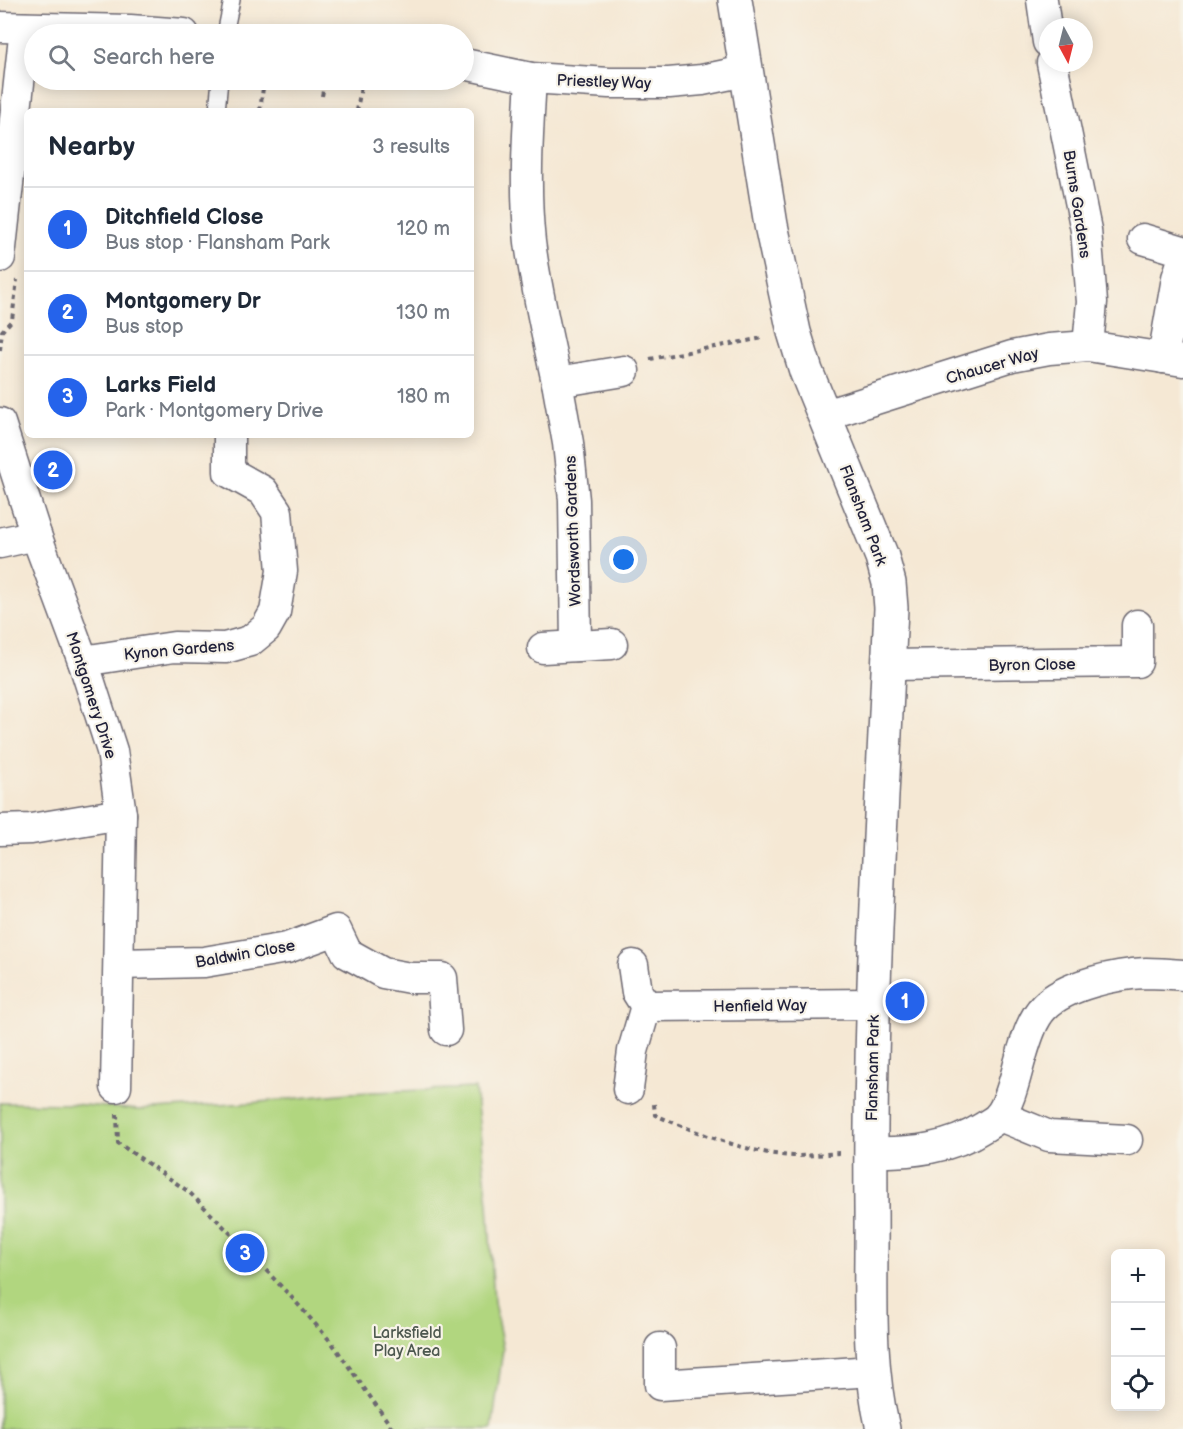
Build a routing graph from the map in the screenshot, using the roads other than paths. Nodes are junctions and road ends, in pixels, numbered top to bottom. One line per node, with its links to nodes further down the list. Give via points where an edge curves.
1 (231, 0): 5 (lane)
2 (735, 0): 8 (street, Flansham Park)
3 (1042, 0): 4 (street)
4 (1045, 18)
5 (227, 24)
6 (13, 27): 15 (street)
7 (474, 66): 10 (street, Priestley Way)
8 (745, 71): 10 (street, Priestley Way, via 669,83); 21 (street, Flansham Park, via 794,332)
9 (1054, 72): 17 (street, Burns Gardens, via 1086,230 1092,302)
10 (531, 78): 20 (street, Wordsworth Gardens, via 526,178 530,241)
11 (219, 90): 12 (lane)
12 (217, 108)
13 (1143, 239): 14 (street)
14 (1183, 251)
15 (0, 256)
16 (1183, 260): 18 (street, Chaucer Way, via 1177,278)
17 (1088, 346): 18 (street, Chaucer Way); 21 (street, Chaucer Way, via 1012,356)
18 (1173, 359)
19 (624, 371): 20 (street)
20 (557, 382): 28 (street, Wordsworth Gardens, via 574,500)
21 (825, 415): 31 (street, Flansham Park, via 889,583)
22 (0, 423): 24 (street, Montgomery Drive)
23 (229, 438): 30 (street, Kynon Gardens, via 229,472 263,491 277,512 282,571 275,612 266,628 250,641 225,648 174,647)
24 (36, 535): 25 (street); 30 (street, Montgomery Drive)
25 (0, 543)
26 (1137, 625): 31 (street, Byron Close, via 1137,662)
27 (612, 644): 28 (street)
28 (576, 646): 29 (street)
29 (543, 648)
30 (83, 661): 32 (street, Montgomery Drive, via 112,751)
31 (888, 665): 37 (street, Flansham Park)
32 (121, 814): 33 (street, via 31,829); 34 (street, Montgomery Drive)
33 (0, 830)
34 (119, 963): 39 (street, Baldwin Close, via 204,962 286,948 336,930 347,953 383,973 442,978); 40 (street, Montgomery Drive)
35 (633, 965): 38 (street, via 638,992)
36 (1183, 975): 42 (street, via 1146,973 1115,977 1060,995 1044,1007 1034,1022)
37 (874, 1004): 38 (street, Henfield Way); 44 (street, Flansham Park)
38 (646, 1006): 41 (street, via 633,1051)
39 (446, 1030)
40 (116, 1087)
41 (628, 1089)
42 (1000, 1116): 43 (street, via 1048,1136); 44 (street, via 970,1136 933,1149)
43 (1127, 1140)
44 (871, 1152): 46 (street, Flansham Park)
45 (660, 1348): 46 (street, via 660,1384)
46 (873, 1371): 47 (street, Flansham Park)
47 (883, 1429)

